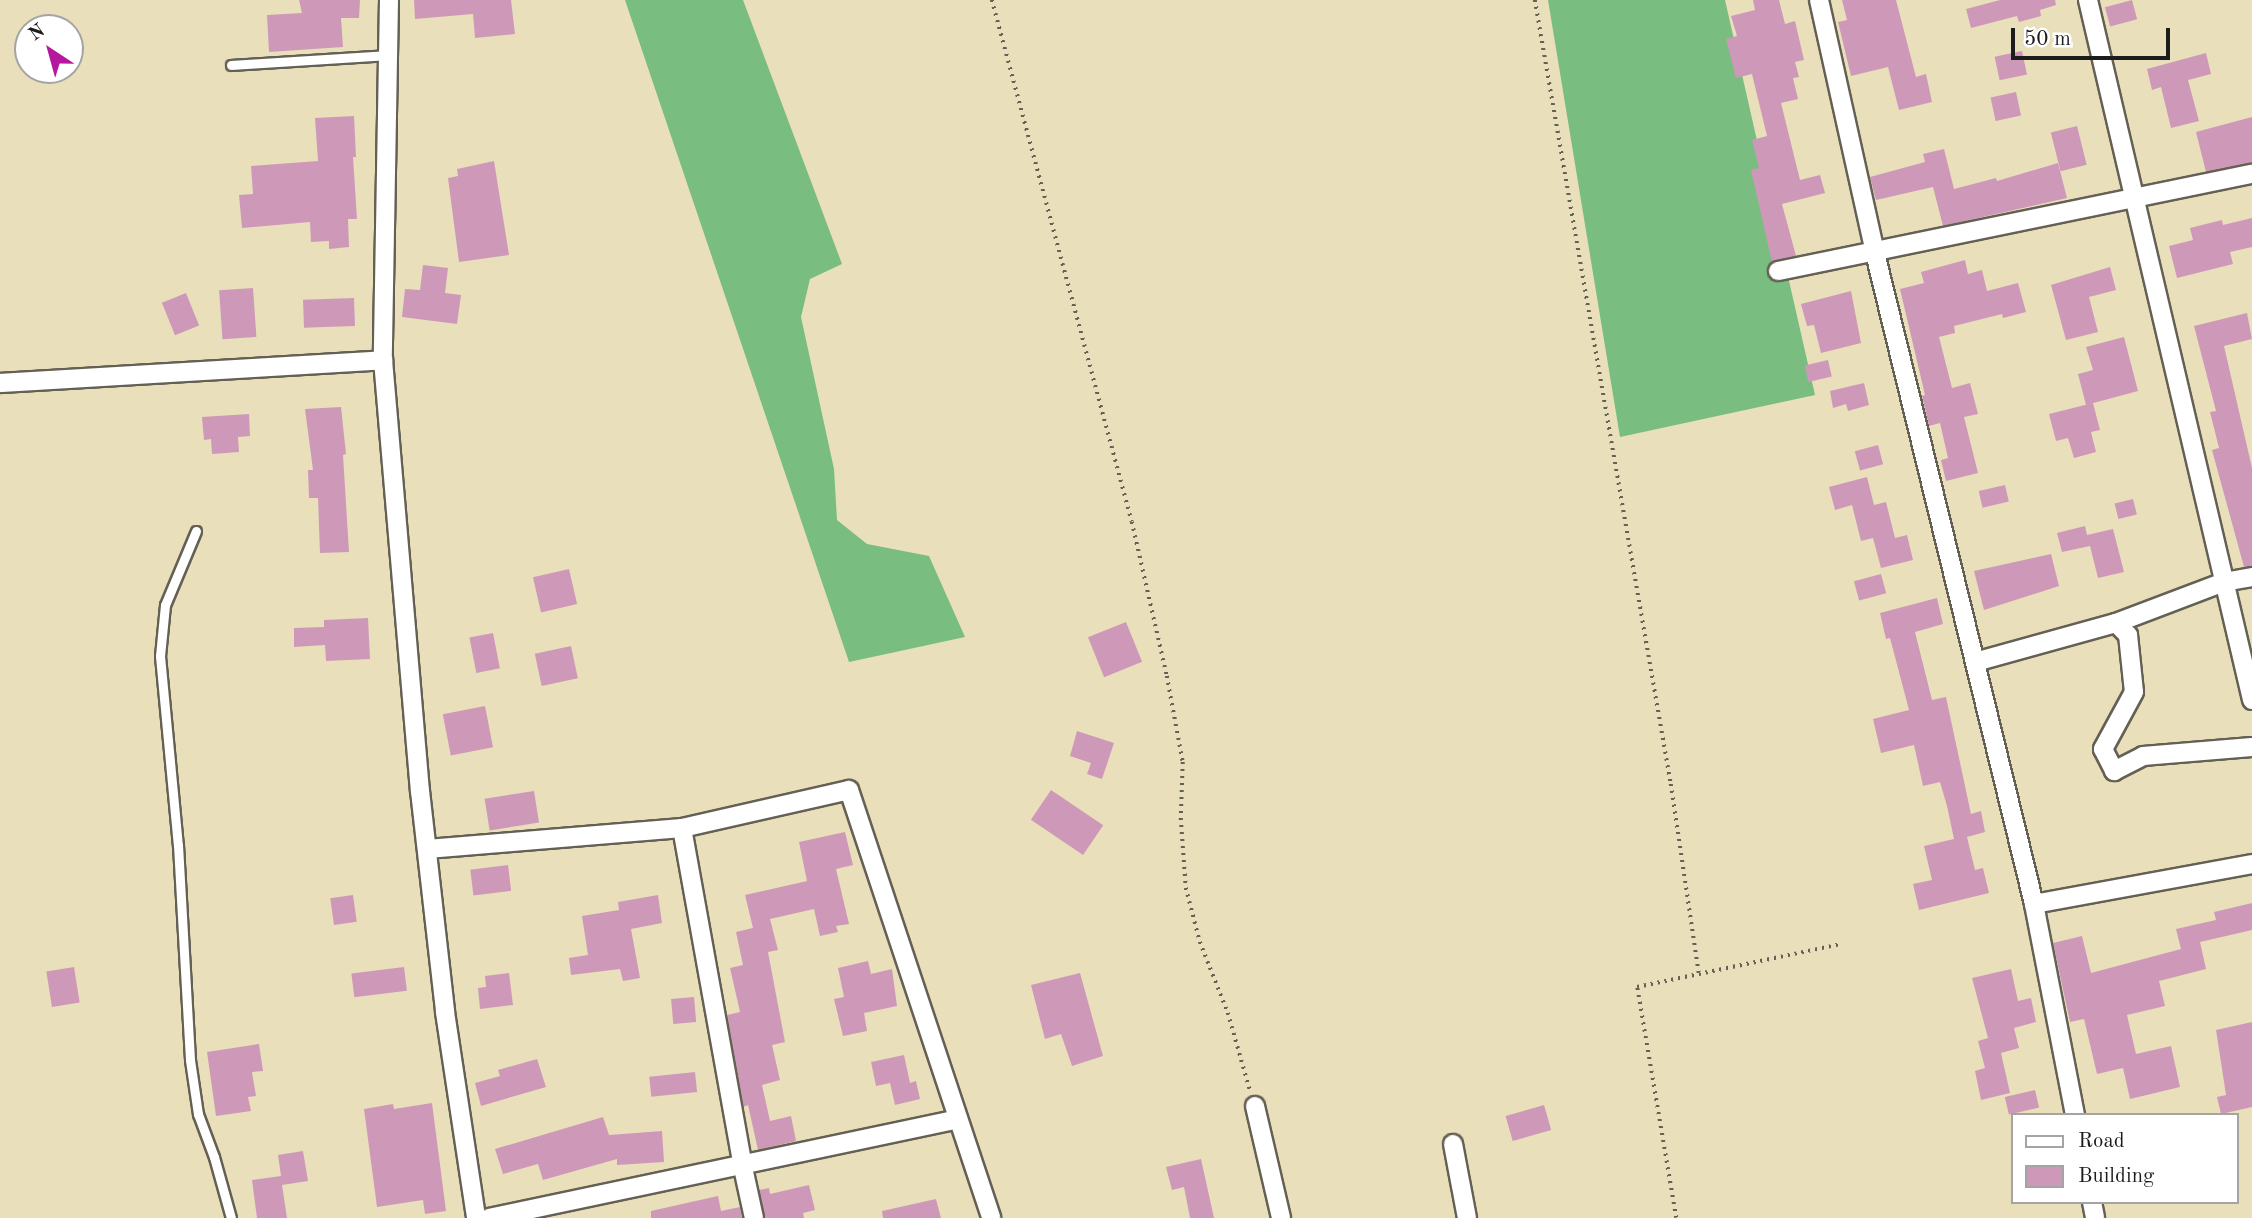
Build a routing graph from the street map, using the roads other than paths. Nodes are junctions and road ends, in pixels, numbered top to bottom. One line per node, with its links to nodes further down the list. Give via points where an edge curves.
1 (389, 0): 4 (street)
2 (1819, 0): 8 (street)
3 (2088, 0): 7 (street)
4 (388, 55): 5 (lane); 10 (street)
5 (231, 65)
6 (2252, 174): 7 (street)
7 (2133, 199): 8 (street); 14 (street)
8 (1874, 249): 9 (street); 16 (street)
9 (1778, 271)
10 (383, 360): 11 (street); 20 (street)
11 (0, 383)
12 (196, 531): 28 (lane, via 165,605 160,656 178,845 190,1059 198,1114)
13 (2252, 577): 14 (street)
14 (2224, 582): 15 (street); 17 (street)
15 (2116, 623): 16 (street); 18 (street, via 2128,635 2134,692 2103,750 2114,771 2143,755)
16 (1975, 662): 22 (street)
17 (2252, 700)
18 (2252, 747)
19 (682, 828): 20 (street); 25 (street, via 849,790); 27 (street)
20 (426, 849): 29 (street)
21 (2252, 864): 22 (street)
22 (2034, 904): 24 (street)
23 (1255, 1105): 33 (street)
24 (2075, 1113)
25 (958, 1119): 27 (street); 32 (street)
26 (1453, 1144): 34 (street)
27 (741, 1163): 30 (street); 31 (street)
28 (231, 1218)
29 (476, 1218)
30 (489, 1218)
31 (754, 1218)
32 (991, 1218)
33 (1281, 1218)
34 (1467, 1218)

